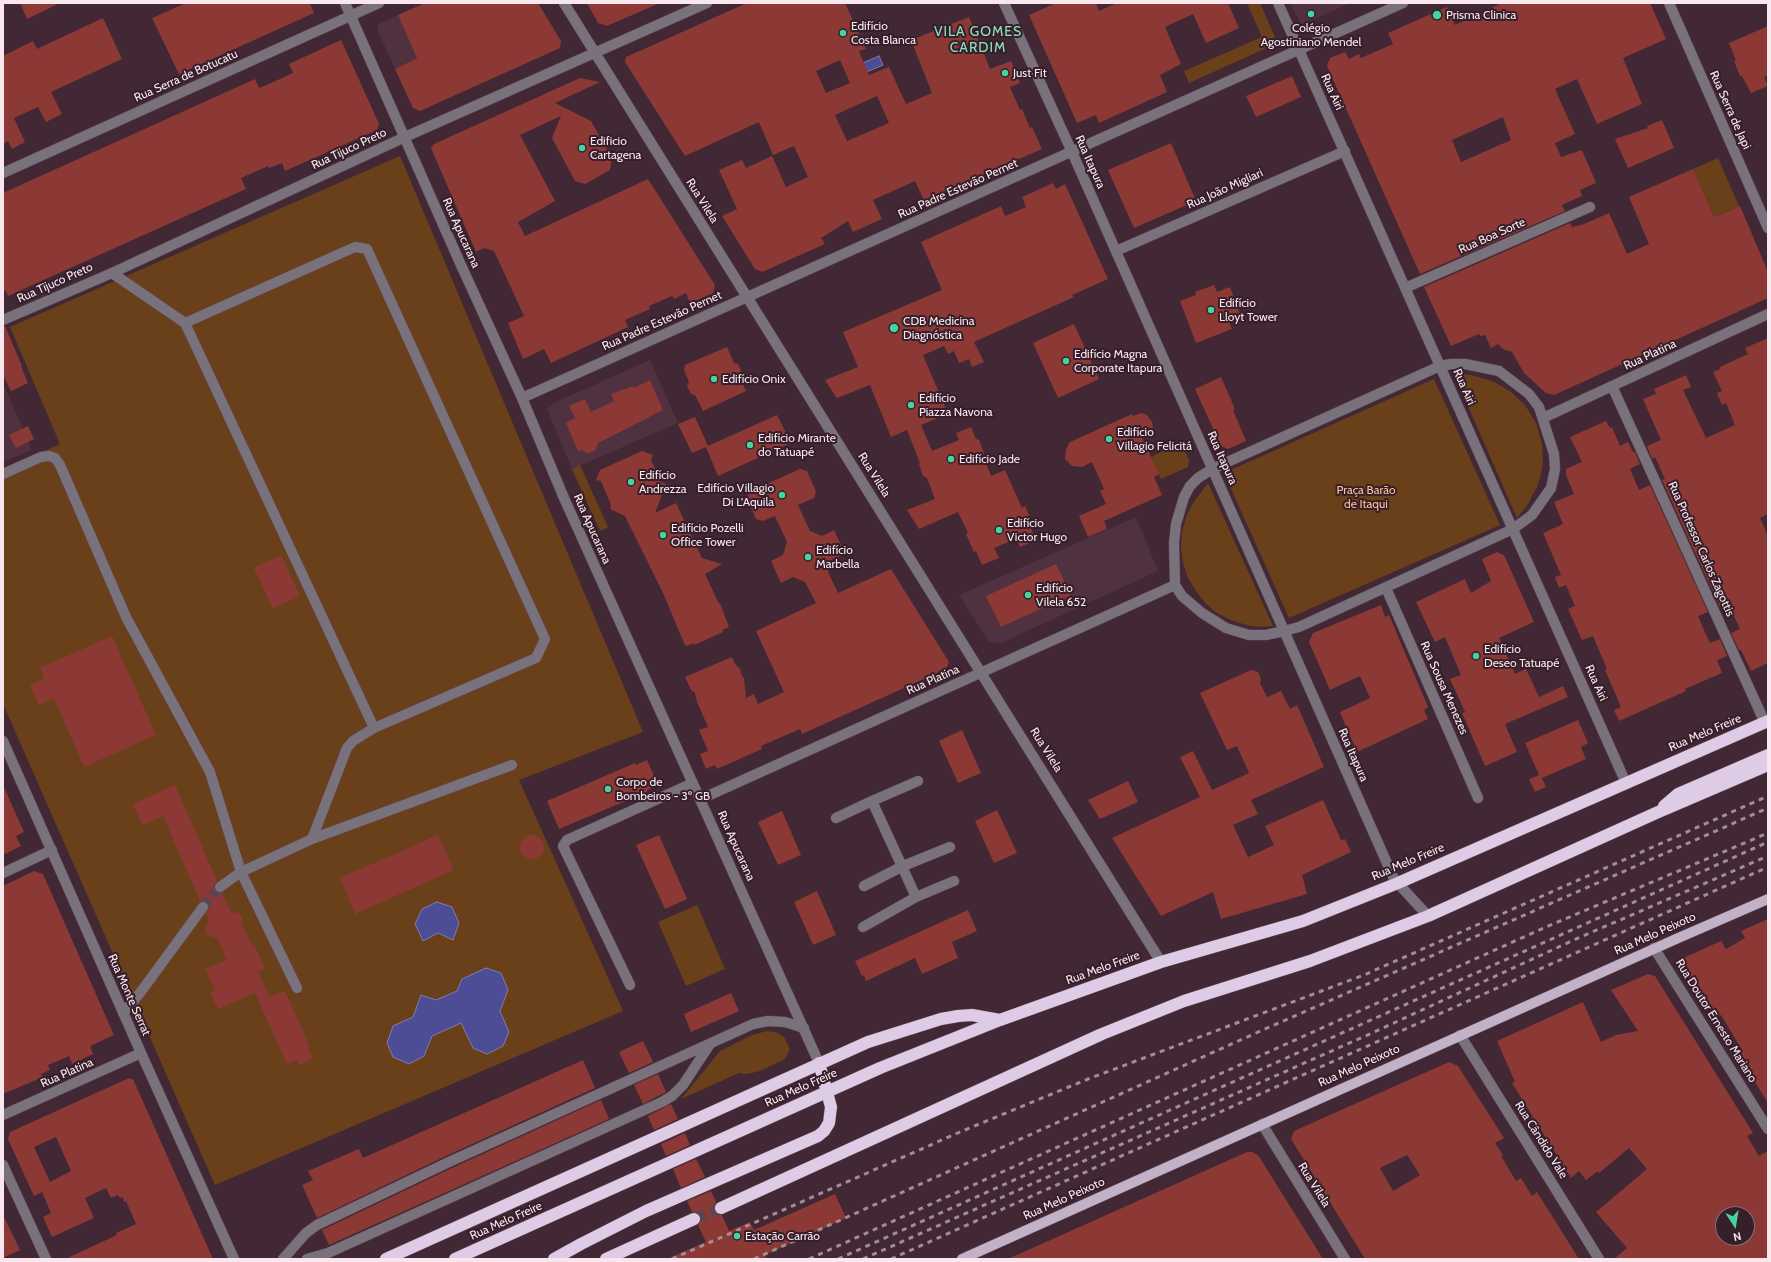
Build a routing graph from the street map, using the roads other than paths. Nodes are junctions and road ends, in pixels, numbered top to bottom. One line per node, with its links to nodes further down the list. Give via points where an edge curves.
1 (345, 3): 9 (street, Rua Apucarana)
2 (379, 3): 9 (street, Rua Serra de Botucatu)
3 (564, 3): 11 (street, Rua Vilela)
4 (707, 3): 11 (street, Rua Tijuco Preto)
5 (1004, 3): 14 (street, Rua Itapura)
6 (1278, 3): 10 (street, Rua Airi)
7 (1403, 3): 10 (street, Rua Padre Estevão Pernet)
8 (1669, 3): 17 (street, Rua Serra de Japi)
9 (351, 15): 12 (street, Rua Apucarana); 15 (street, Rua Serra de Botucatu)
10 (1299, 50): 13 (street, Rua Airi); 14 (street, Rua Padre Estevão Pernet)
11 (594, 53): 12 (street, Rua Tijuco Preto); 21 (street, Rua Vilela)
12 (405, 137): 19 (street, Rua Tijuco Preto); 27 (street, Rua Apucarana)
13 (1345, 151): 18 (street, Rua João Migliari); 20 (street, Rua Airi)
14 (1072, 152): 18 (street, Rua Itapura); 21 (street, Rua Padre Estevão Pernet)
15 (3, 173)
16 (1590, 208): 20 (street, Rua Boa Sorte)
17 (1768, 228)
18 (1116, 251): 29 (street, Rua Itapura)
19 (112, 272): 23 (street, Rua Tijuco Preto); 24 (street)
20 (1405, 288): 25 (street, Rua Airi)
21 (747, 298): 27 (street, Rua Padre Estevão Pernet); 35 (street, Rua Vilela)
22 (1768, 314): 26 (street, Rua Platina)
23 (3, 320)
24 (185, 323): 37 (street); 37 (street, via 355,247 368,249 545,639 536,658)
25 (1440, 366): 28 (street, via 1465,364 1499,372 1529,394); 29 (street); 31 (street, Rua Airi)
26 (1612, 386): 28 (street, Rua Platina); 36 (street, Rua Professor Carlos Zagottis)
27 (522, 398): 43 (street, Rua Apucarana)
28 (1543, 418): 31 (street, via 1554,454 1555,469 1551,488 1532,515)
29 (1212, 469): 32 (street, via 1198,478 1184,497 1174,542); 34 (street, Rua Itapura)
30 (3, 474): 54 (street, via 41,457 55,458 60,465 126,617 210,772)
31 (1513, 529): 33 (street); 44 (street, Rua Airi)
32 (1175, 585): 34 (street, via 1182,596 1202,613 1226,628 1249,635); 35 (street, Rua Platina)
33 (1386, 588): 34 (street, via 1299,627); 45 (street, Rua Sousa Menezes)
34 (1284, 631): 57 (street, Rua Itapura, via 1388,866)
35 (982, 672): 46 (street, Rua Platina); 66 (street, Rua Vilela)
36 (1767, 722): 44 (highway, Rua Melo Freire)
37 (374, 728): 50 (street, via 353,741 347,748)
38 (3, 741): 52 (street, Rua Monte Serrat)
39 (1768, 755): 48 (highway, via 1678,794)
40 (512, 765): 50 (street)
41 (1768, 765): 48 (highway)
42 (918, 781): 47 (street)
43 (693, 782): 46 (street, Rua Apucarana); 67 (street, via 566,840 563,846)
44 (1626, 783): 57 (highway, Rua Melo Freire)
45 (1478, 798)
46 (701, 799): 71 (street, Rua Apucarana)
47 (872, 801): 49 (street); 53 (street)
48 (1656, 813): 63 (highway)
49 (836, 818)
50 (312, 839): 54 (street)
51 (950, 847): 53 (street)
52 (52, 850): 55 (street); 69 (street, Rua Monte Serrat)
53 (903, 866): 58 (street); 60 (street)
54 (241, 872): 59 (street); 68 (street)
55 (3, 873)
56 (954, 881): 60 (street)
57 (1398, 882): 63 (street, Rua Itapura); 66 (highway, Rua Melo Freire, via 1303,920)
58 (864, 886)
59 (220, 887)
60 (916, 897): 64 (street)
61 (1768, 899): 65 (main road, Rua Melo Peixoto)
62 (203, 907): 69 (street)
63 (1428, 916): 81 (highway, via 1310,961 1184,1001 1102,1034)
64 (863, 927)
65 (1654, 948): 72 (main road, Rua Melo Peixoto); 79 (street, Rua Doutor Ernesto Mariano)
66 (1161, 962): 70 (highway, Rua Melo Freire)
67 (630, 985)
68 (297, 988)
69 (123, 1013): 74 (street, Rua Monte Serrat)
70 (1000, 1020): 75 (highway, via 972,1015 942,1019 868,1042); 76 (highway, Rua Melo Freire)
71 (804, 1028): 73 (street, via 785,1022 768,1021 754,1024); 75 (street, Rua Apucarana)
72 (1460, 1035): 78 (main road, Rua Melo Peixoto); 94 (street, Rua Cândido Vale)
73 (710, 1044): 86 (street, via 449,1162 317,1225 306,1233); 87 (street, via 683,1085 662,1102 328,1253)
74 (141, 1053): 77 (street, Rua Platina); 85 (street, Rua Monte Serrat)
75 (819, 1063): 76 (highway); 88 (highway)
76 (827, 1092): 89 (highway, Rua Melo Freire); 90 (highway, via 831,1108 829,1123 818,1136 646,1210)
77 (3, 1116)
78 (1262, 1124): 92 (main road, Rua Melo Peixoto); 93 (street, Rua Vilela)
79 (1768, 1129)
80 (3, 1165): 83 (street)
81 (721, 1208)
82 (694, 1219): 91 (highway)
83 (45, 1257): 84 (street)
84 (34, 1259)
85 (235, 1259)
86 (283, 1259)
87 (307, 1259)
88 (386, 1259)
89 (455, 1259)
90 (554, 1259)
91 (606, 1259)
92 (962, 1259)
93 (1345, 1259)
94 (1599, 1259)

